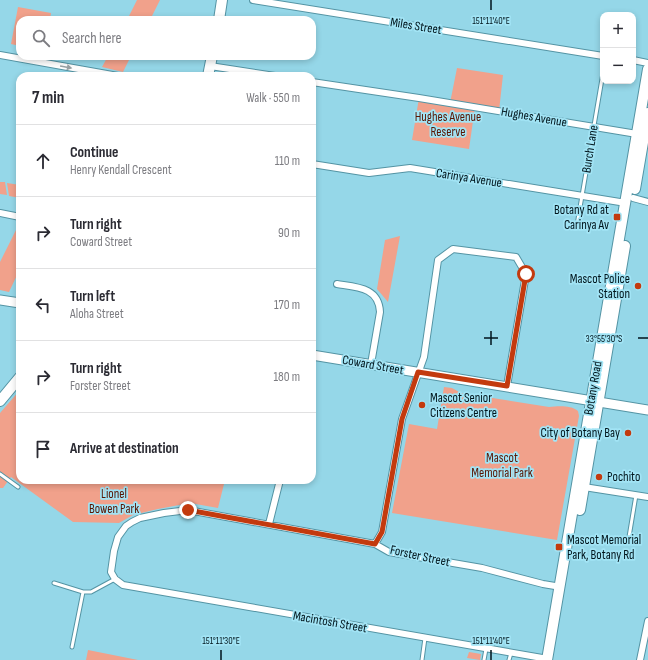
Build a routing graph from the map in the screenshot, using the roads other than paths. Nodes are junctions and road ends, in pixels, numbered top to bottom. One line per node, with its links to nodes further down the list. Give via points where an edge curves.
1 (222, 0): 3 (main road)
2 (253, 0): 5 (street, Miles Street)
3 (220, 16)
4 (0, 55): 6 (street, one-way to 6)
5 (600, 56)
6 (16, 58)
7 (28, 60): 12 (street, one-way to 12)
8 (636, 61): 9 (street)
9 (648, 63)
10 (210, 66): 13 (street)
11 (648, 69): 18 (main road, Botany Road)
12 (96, 72)
13 (249, 72)
14 (316, 83): 17 (street, Hughes Avenue)
15 (601, 84): 17 (lane, Burch Lane)
16 (648, 113): 21 (main road, Botany Road)
17 (593, 127): 18 (street, Hughes Avenue); 20 (lane, Burch Lane)
18 (637, 134): 21 (main road, Botany Road)
19 (316, 165): 20 (street, Carinya Avenue, via 369,173 410,168)
20 (582, 196): 21 (street, Carinya Avenue); 25 (lane, Burch Lane)
21 (630, 200): 22 (street, Carinya Avenue); 35 (main road, Botany Road)
22 (648, 202)
23 (0, 213): 24 (street)
24 (16, 216)
25 (577, 225)
26 (337, 284): 30 (street, via 370,292 380,303)
27 (0, 300): 28 (street)
28 (16, 302)
29 (316, 356): 30 (street, Coward Street)
30 (371, 364): 31 (street, Coward Street)
31 (418, 372): 33 (street, Coward Street); 33 (street, via 424,357 438,260 453,249 516,257 526,274); 45 (street, via 402,419 382,532)
32 (16, 382): 34 (main road)
33 (507, 386): 35 (street, Coward Street)
34 (0, 401)
35 (594, 402): 36 (street, Coward Street); 40 (main road, Botany Road); 48 (main road, Botany Road)
36 (648, 410)
37 (0, 474): 39 (lane)
38 (279, 484): 43 (street)
39 (18, 487)
40 (584, 487): 41 (street); 58 (main road, Botany Road)
41 (636, 495): 42 (street); 44 (lane)
42 (648, 497)
43 (269, 524): 45 (street, Forster Street); 46 (street, Forster Street, via 188,510 140,518 126,526 116,541 112,565)
44 (629, 537)
45 (375, 544): 48 (street, Forster Street, via 389,552 482,568)
46 (115, 579): 49 (lane, via 91,592); 51 (street, Macintosh Street, via 123,585)
47 (54, 583): 49 (lane)
48 (560, 587): 58 (main road, Botany Road)
49 (83, 592): 52 (lane)
50 (648, 621): 59 (street)
51 (425, 638): 53 (street, Macintosh Street); 55 (lane)
52 (72, 647)
53 (486, 649): 54 (street, Macintosh Street); 56 (lane)
54 (511, 653): 57 (lane); 58 (street, Macintosh Street)
55 (422, 660)
56 (484, 660)
57 (510, 660)
58 (550, 660)
59 (640, 660)

